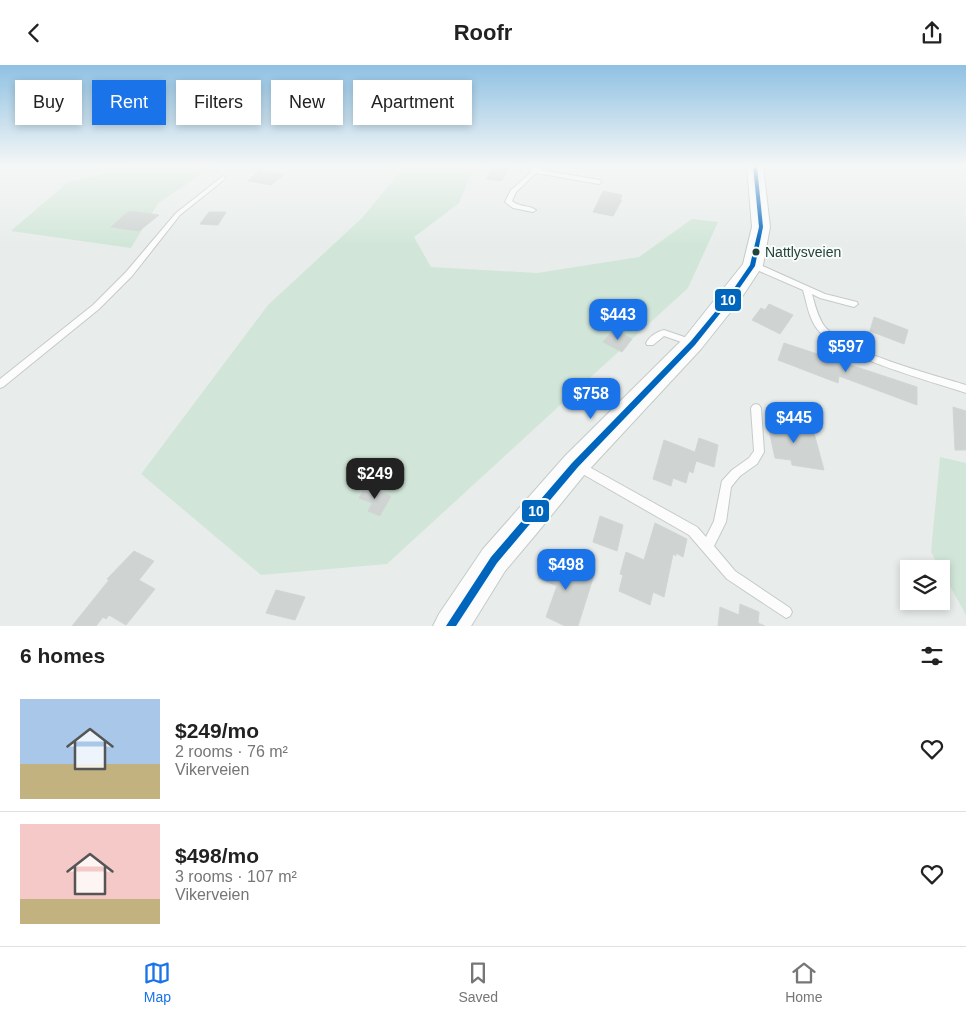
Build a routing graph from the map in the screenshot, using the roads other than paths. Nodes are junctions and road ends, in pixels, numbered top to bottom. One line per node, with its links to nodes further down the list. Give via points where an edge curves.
1 (205, 192): 10 (lane, via 178,214 129,275 96,307)
2 (512, 192): 4 (lane, via 508,202 515,207)
3 (757, 192): 5 (main road, via 761,227)
4 (533, 210)
5 (753, 265): 6 (lane); 9 (main road)
6 (807, 289): 7 (lane); 11 (lane, via 815,318 831,338 850,349)
7 (854, 304)
8 (650, 343): 9 (lane, via 664,333)
9 (693, 343): 13 (main road)
10 (0, 384)
11 (966, 389)
12 (756, 408): 14 (lane, via 759,452 726,485 720,522)
13 (575, 465): 14 (lane, via 678,521); 16 (main road, via 494,560)
14 (708, 545): 15 (lane, via 732,575)
15 (786, 612)
16 (451, 626)

